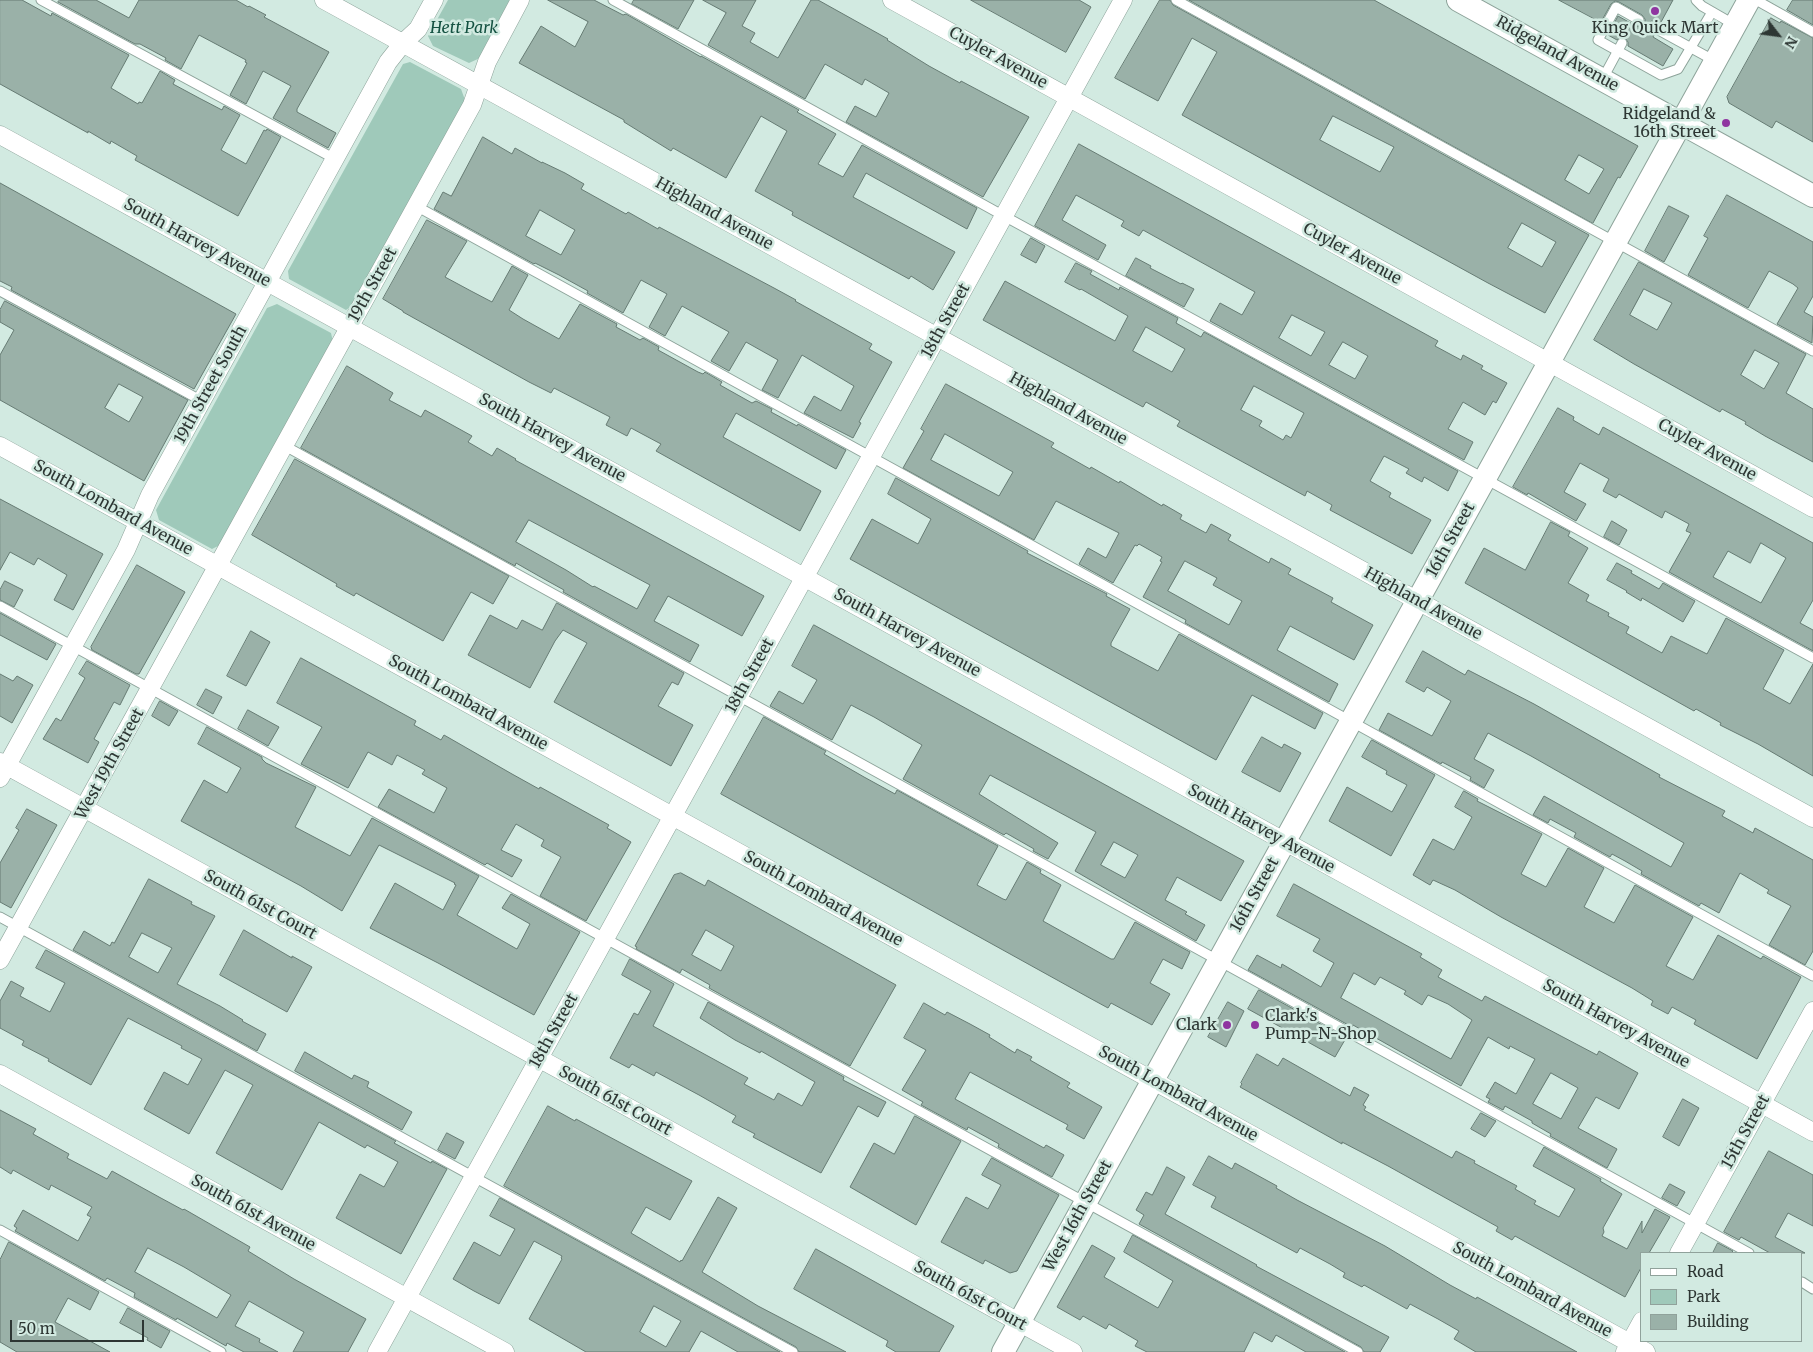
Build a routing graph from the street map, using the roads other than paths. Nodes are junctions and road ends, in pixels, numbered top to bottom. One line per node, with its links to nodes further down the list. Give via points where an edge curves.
1 (41, 0): 27 (lane)
2 (324, 0): 18 (street, Highland Avenue)
3 (434, 0): 18 (street, 19th Street South, via 418,29)
4 (520, 0): 23 (street, 19th Street)
5 (613, 0): 30 (lane)
6 (892, 0): 24 (street, Cuyler Avenue)
7 (1123, 0): 24 (street, 18th Street)
8 (1176, 0): 31 (lane)
9 (1458, 0): 22 (street, Ridgeland Avenue)
10 (1696, 0): 13 (lane)
11 (1749, 0): 15 (street, 16th Street)
12 (1756, 0): 16 (lane)
13 (1712, 12): 15 (lane); 20 (lane)
14 (1635, 21): 19 (lane, via 1616,7 1598,40)
15 (1735, 26): 21 (street, 16th Street)
16 (1813, 32)
17 (1657, 33): 20 (lane)
18 (403, 43): 23 (street, Highland Avenue); 27 (street, 19th Street South, via 391,57)
19 (1620, 47): 20 (lane, via 1661,76 1678,69); 22 (lane)
20 (1690, 48): 21 (lane)
21 (1715, 61): 25 (street, 16th Street)
22 (1602, 80): 25 (street, Ridgeland Avenue)
23 (479, 84): 29 (street, 19th Street, via 472,105); 35 (street, Highland Avenue)
24 (1069, 98): 30 (street, 18th Street); 37 (street, Cuyler Avenue)
25 (1681, 123): 28 (street, Ridgeland Avenue); 31 (street, 16th Street)
26 (0, 135): 32 (street, South Harvey Avenue)
27 (335, 158): 32 (street, 19th Street South)
28 (1813, 196)
29 (416, 206): 34 (street, 19th Street); 41 (lane)
30 (1004, 216): 35 (street, 18th Street); 42 (lane)
31 (1615, 242): 36 (lane); 37 (street, 16th Street)
32 (268, 282): 34 (street, South Harvey Avenue); 38 (street, 19th Street South)
33 (0, 291): 38 (lane)
34 (350, 327): 40 (street, 19th Street); 46 (street, South Harvey Avenue)
35 (937, 337): 41 (street, 18th Street); 47 (street, Highland Avenue)
36 (1813, 351)
37 (1549, 362): 42 (street, 16th Street); 43 (street, Cuyler Avenue)
38 (202, 401): 44 (street, 19th Street South)
39 (0, 446): 44 (street, South Lombard Avenue)
40 (284, 446): 45 (street, 19th Street); 52 (lane)
41 (871, 457): 46 (street, 18th Street); 53 (lane)
42 (1484, 480): 47 (street, 16th Street); 50 (lane)
43 (1813, 508)
44 (138, 522): 45 (street, South Lombard Avenue); 49 (street, 19th Street South)
45 (218, 566): 51 (street, West 19th Street); 56 (street, South Lombard Avenue)
46 (804, 577): 52 (street, 18th Street); 58 (street, South Harvey Avenue)
47 (1417, 601): 53 (street, 16th Street); 57 (street, Highland Avenue)
48 (0, 606): 49 (lane)
49 (73, 646): 51 (lane); 54 (street, 19th Street South)
50 (1813, 658)
51 (151, 689): 55 (street, West 19th Street); 61 (lane)
52 (739, 696): 56 (street, 18th Street); 63 (lane)
53 (1351, 721): 58 (street, 16th Street); 64 (lane)
54 (2, 769): 55 (street, South 61st Court)
55 (85, 809): 60 (street, West 19th Street); 66 (street, South 61st Court)
56 (672, 816): 61 (street, 18th Street); 68 (street, South Lombard Avenue)
57 (1813, 818)
58 (1285, 842): 63 (street, 16th Street); 69 (street, South Harvey Avenue)
59 (0, 917): 60 (lane)
60 (18, 927): 62 (street, West 19th Street); 71 (lane)
61 (605, 938): 66 (street, 18th Street); 72 (lane)
62 (0, 960)
63 (1219, 961): 68 (street, 16th Street); 73 (lane)
64 (1813, 976)
65 (1813, 1011): 69 (street, 15th Street)
66 (539, 1058): 71 (street, 18th Street); 78 (street, South 61st Court)
67 (0, 1074): 77 (street, South 61st Avenue)
68 (1153, 1080): 72 (street, West 16th Street); 80 (street, South Lombard Avenue)
69 (1762, 1104): 70 (street, South Harvey Avenue); 73 (street, 15th Street)
70 (1813, 1132)
71 (474, 1177): 77 (street, 18th Street); 84 (lane)
72 (1085, 1202): 78 (street, West 16th Street); 87 (lane)
73 (1696, 1224): 75 (street, 15th Street); 76 (lane)
74 (0, 1230): 81 (lane)
75 (1680, 1252)
76 (1747, 1252)
77 (407, 1298): 82 (street, 18th Street); 83 (street, South 61st Avenue)
78 (1019, 1322): 85 (street, West 16th Street); 86 (street, South 61st Court)
79 (1640, 1325): 80 (street)
80 (1627, 1348): 88 (street, South Lombard Avenue)
81 (221, 1352)
82 (377, 1352)
83 (505, 1352)
84 (793, 1352)
85 (1003, 1352)
86 (1073, 1352)
87 (1358, 1352)
88 (1646, 1352)

